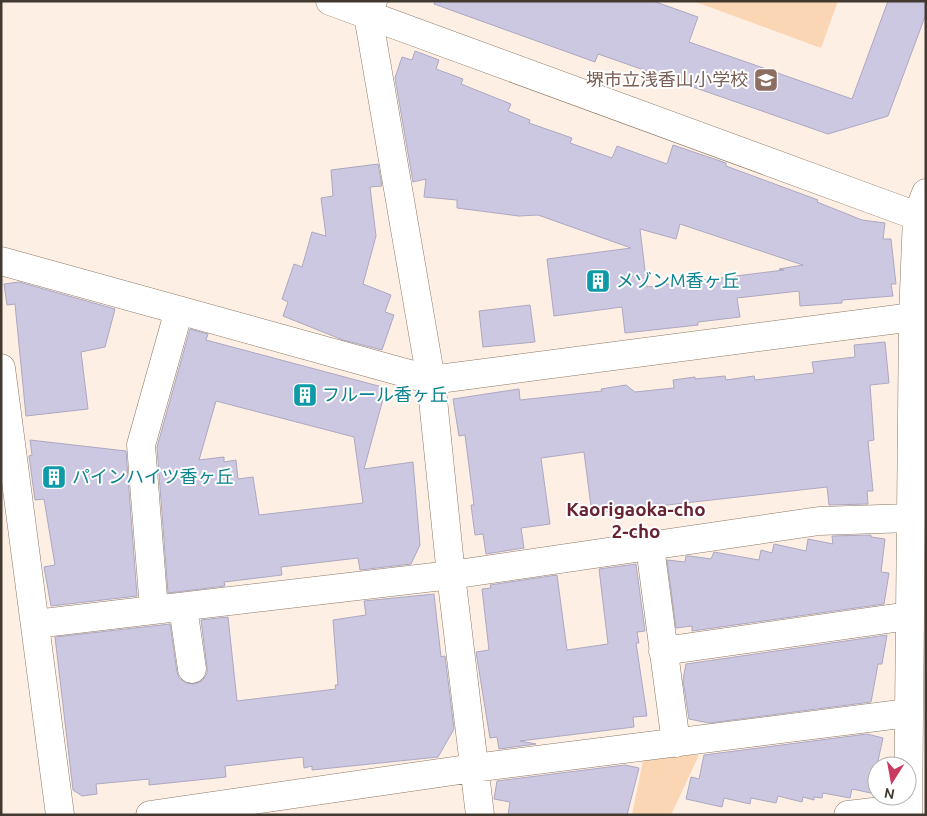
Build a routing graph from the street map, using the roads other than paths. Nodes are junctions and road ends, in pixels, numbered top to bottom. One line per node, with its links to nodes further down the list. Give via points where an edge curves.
1 (330, 1): 2 (street)
2 (370, 8): 3 (street); 8 (street)
3 (923, 209): 6 (street)
4 (1, 260): 5 (street)
5 (179, 310): 8 (street); 13 (street, via 141,445)
6 (912, 317): 8 (street); 9 (street)
7 (1, 368): 15 (street)
8 (431, 380): 11 (street)
9 (911, 518): 10 (street, via 820,521); 14 (street)
10 (650, 547): 11 (street); 16 (street)
11 (451, 575): 12 (street); 20 (street)
12 (183, 607): 13 (street); 17 (street)
13 (154, 610): 15 (street)
14 (910, 616): 16 (street); 18 (street)
15 (35, 624): 22 (street)
16 (663, 651): 19 (street)
17 (192, 669)
18 (908, 713): 19 (street); 21 (street)
19 (676, 743): 20 (street)
20 (474, 768): 23 (street); 24 (street)
21 (908, 811): 25 (street)
22 (60, 815)
23 (150, 815)
24 (480, 815)
25 (848, 815)

